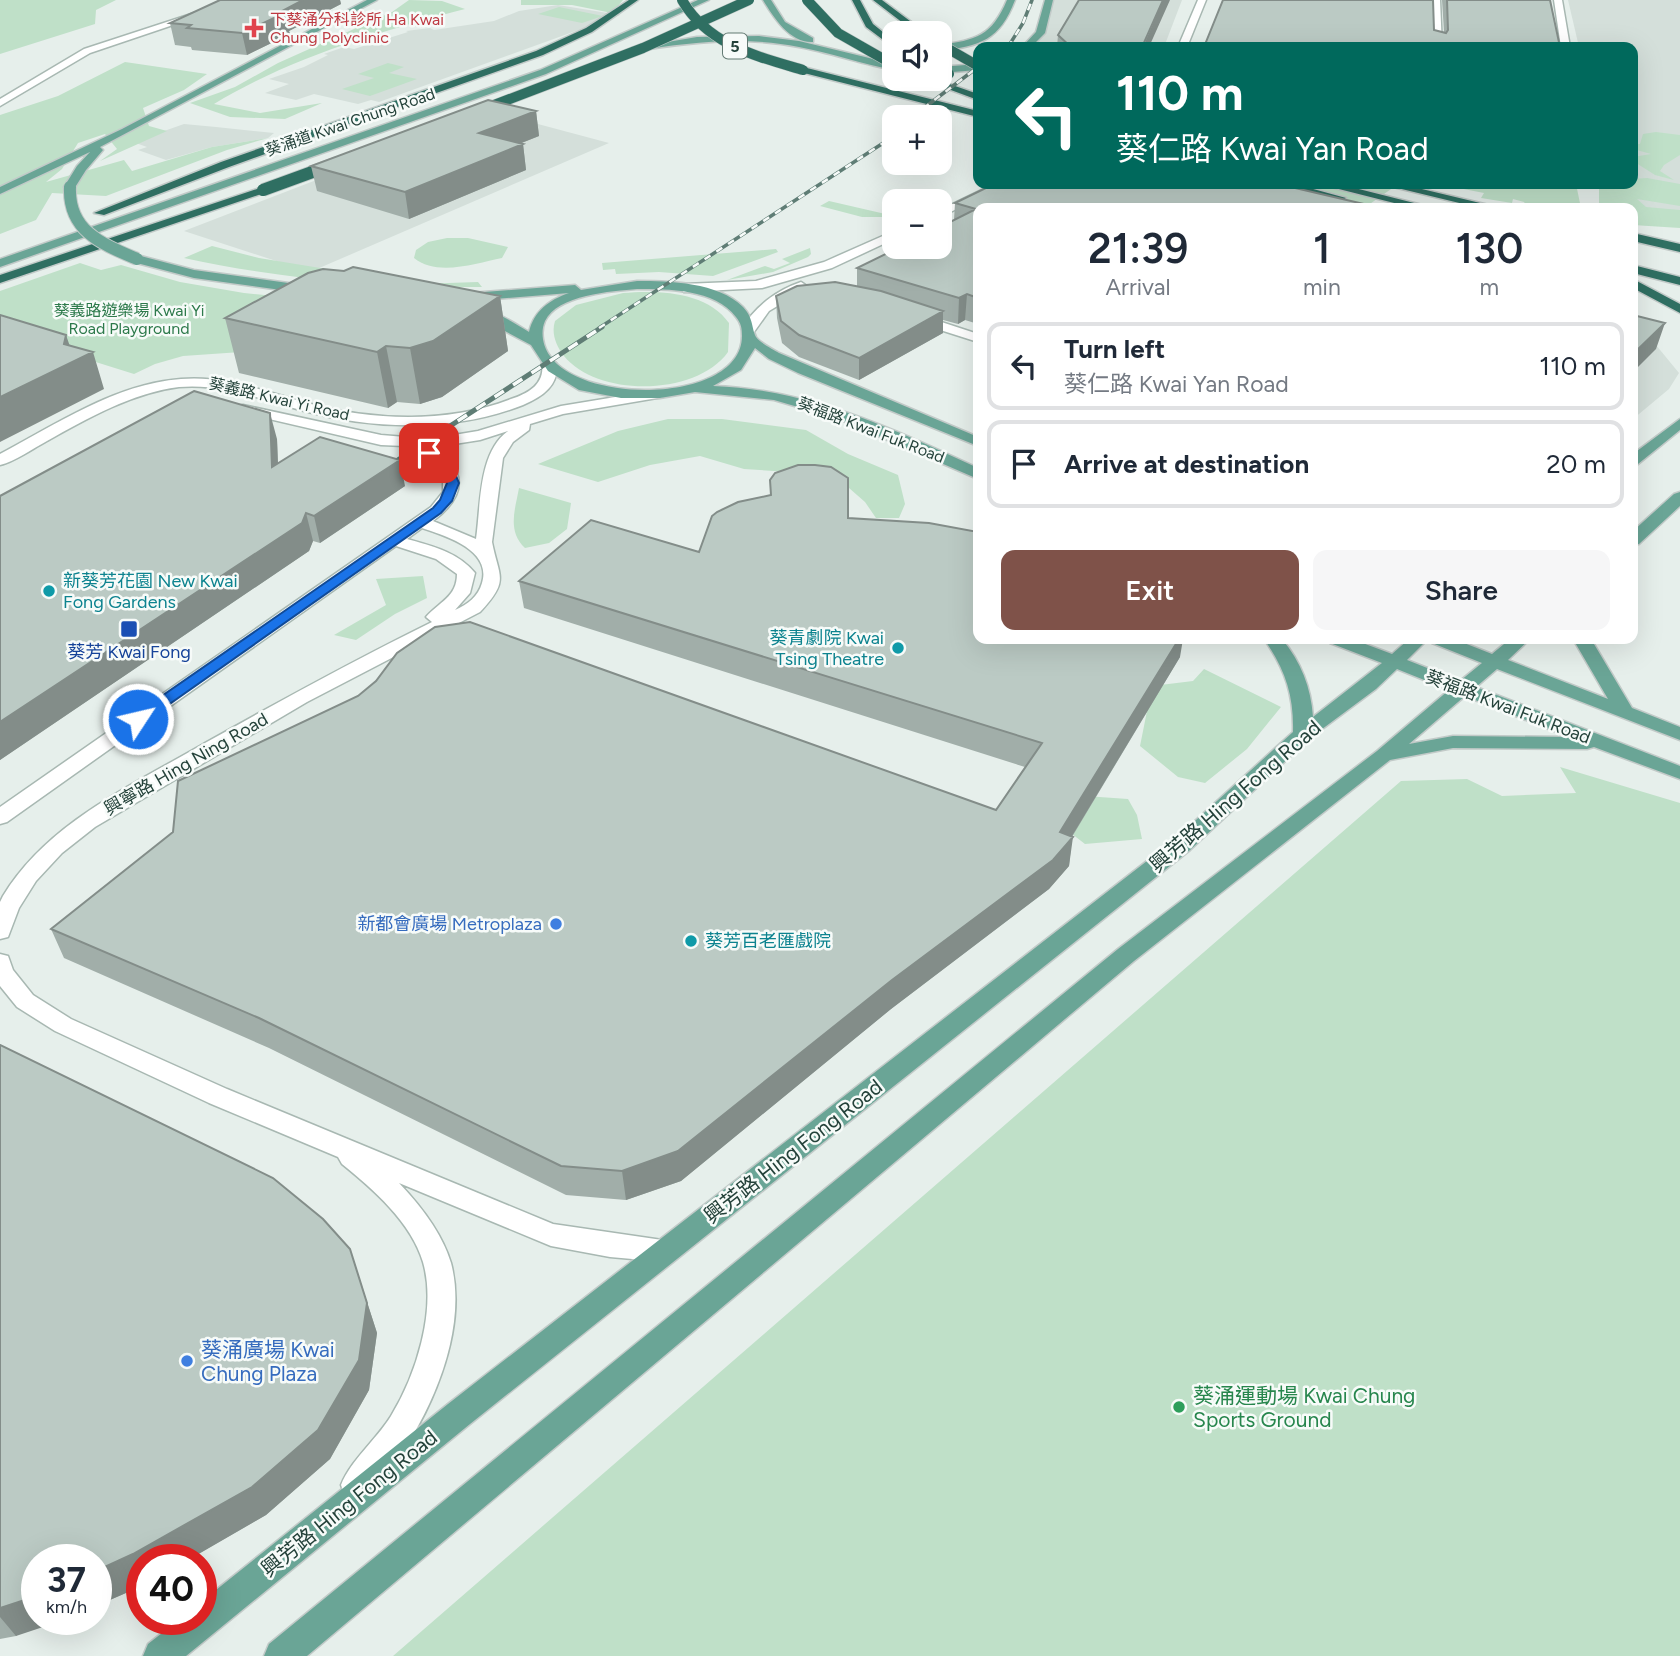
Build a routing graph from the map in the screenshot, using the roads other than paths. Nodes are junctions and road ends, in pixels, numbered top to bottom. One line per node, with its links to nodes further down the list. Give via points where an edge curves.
1 (243, 0): 36 (street, via 87,51)
2 (373, 0): 39 (main road)
3 (634, 0): 52 (highway, via 570,39)
4 (682, 0): 37 (highway, 5, bridge, via 698,25 753,54); 52 (main road, 葵涌道 Kwai Chung Road, via 447,95)
5 (705, 0): 31 (main road, 葵涌道 Kwai Chung Road)
6 (749, 0): 38 (highway, bridge, via 643,48)
7 (767, 0): 24 (main road, via 782,24 811,41)
8 (807, 0): 26 (highway, bridge, via 838,33)
9 (856, 0): 18 (highway, via 869,24)
10 (877, 0): 17 (highway)
11 (1011, 0): 23 (main road, via 1000,27 991,34)
12 (1049, 0): 19 (main road, via 1040,33)
13 (1202, 0): 20 (street)
14 (1381, 0): 16 (street)
15 (1558, 0): 22 (street)
16 (1436, 2): 21 (street)
17 (905, 21)
18 (882, 35)
19 (1031, 42)
20 (1183, 42)
21 (1438, 42)
22 (1566, 42)
23 (952, 44)
24 (882, 50)
25 (952, 52): 28 (highway, bridge)
26 (882, 59)
27 (882, 63): 31 (main road, via 798,44 751,40 651,45)
28 (973, 63)
29 (973, 67): 30 (main road)
30 (952, 69)
31 (543, 72): 60 (main road, 葵涌道 Kwai Chung Road)
32 (952, 75): 33 (highway)
33 (973, 84)
34 (952, 88): 35 (highway)
35 (973, 95)
36 (0, 103)
37 (973, 113)
38 (467, 116)
39 (126, 131): 45 (main road); 70 (main road, bridge, via 89,158 70,187 69,207 80,226 103,244 137,259 208,276)
40 (353, 158): 64 (highway, bridge)
41 (992, 189): 51 (street)
42 (1303, 189): 48 (highway)
43 (1346, 189): 49 (highway)
44 (1410, 189): 50 (highway)
45 (0, 191)
46 (1271, 193): 47 (highway)
47 (1313, 203)
48 (1362, 203)
49 (1407, 203)
50 (1472, 203)
51 (952, 208)
52 (100, 213): 53 (main road, 葵涌道 Kwai Chung Road)
53 (65, 225)
54 (1638, 230): 55 (highway)
55 (1680, 234)
56 (1638, 238): 58 (highway)
57 (882, 240): 61 (street)
58 (1680, 248)
59 (1638, 258): 62 (highway)
60 (0, 263)
61 (828, 265): 69 (street, via 746,287); 71 (street)
62 (1680, 268)
63 (1638, 270): 65 (highway)
64 (0, 279)
65 (1680, 281)
66 (1638, 283): 73 (highway)
67 (1638, 285): 74 (highway)
68 (621, 286): 69 (main road, 葵福路 Kwai Fuk Road); 78 (main road, via 589,291 551,306 537,320); 78 (main road, via 460,303)
69 (684, 288): 76 (main road, 葵福路 Kwai Fuk Road, via 734,307)
70 (322, 291)
71 (790, 292): 72 (street); 76 (street, via 762,309 753,318)
72 (810, 292)
73 (1680, 292)
74 (1680, 309)
75 (901, 313): 77 (street)
76 (749, 333): 80 (main road, via 747,353 734,368 712,382); 85 (main road, 葵福路 Kwai Fuk Road, via 774,356 803,370)
77 (973, 336)
78 (537, 343): 79 (main road)
79 (549, 363): 81 (main road, via 585,387 619,394); 88 (street, 葵義路 Kwai Yi Road, via 546,384 528,397 498,408 439,418 352,417 221,384 162,385 124,396)
80 (678, 391): 81 (main road); 89 (main road, 葵福路 Kwai Fuk Road, via 745,391 807,403)
81 (658, 394): 83 (street, 葵義路 Kwai Yi Road)
82 (231, 406): 86 (street, 葵義路 Kwai Yi Road)
83 (561, 410): 86 (street, 葵義路 Kwai Yi Road, via 461,439); 94 (street, 興寧路 Hing Ning Road, via 518,431 499,448 485,528)
84 (1680, 423): 87 (main road)
85 (973, 441)
86 (406, 443): 91 (street, via 439,459 453,483 446,501)
87 (1638, 457)
88 (0, 460)
89 (973, 472)
90 (1680, 497): 92 (main road)
91 (421, 522): 93 (street); 94 (street)
92 (1638, 535)
93 (394, 540): 95 (street, 興寧路 Hing Ning Road, via 449,559 466,573 458,599); 111 (street)
94 (486, 554): 95 (street, 興寧路 Hing Ning Road, via 493,576 483,601)
95 (411, 638): 112 (street, 興寧路 Hing Ning Road, via 85,824 28,875 5,911)
96 (1278, 644): 106 (main road, via 1299,678)
97 (1348, 644): 102 (main road, 葵福路 Kwai Fuk Road)
98 (1413, 644): 102 (main road, 興芳路 Hing Fong Road)
99 (1450, 644): 103 (main road, 葵福路 Kwai Fuk Road)
100 (1515, 644): 103 (main road)
101 (1585, 644): 105 (main road)
102 (1393, 662): 104 (main road, 葵福路 Kwai Fuk Road); 106 (main road, 興芳路 Hing Fong Road)
103 (1494, 662): 104 (main road); 105 (main road, 葵福路 Kwai Fuk Road)
104 (1462, 689): 108 (main road, 葵福路 Kwai Fuk Road); 109 (main road)
105 (1626, 714): 107 (main road, 葵福路 Kwai Fuk Road)
106 (1303, 734): 115 (main road, 興芳路 Hing Fong Road, via 1182,845)
107 (1680, 734)
108 (1600, 743): 109 (main road, via 1453,742); 110 (main road, 葵福路 Kwai Fuk Road)
109 (1384, 755): 118 (main road, via 1126,955)
110 (1680, 773)
111 (0, 817)
112 (0, 931)
113 (0, 962): 114 (street, via 2,972 25,1001 63,1026)
114 (330, 1141): 115 (street, via 551,1235); 116 (street, via 388,1190 418,1223 437,1261 442,1308 434,1353 417,1398 393,1441 353,1489)
115 (666, 1250): 116 (main road, 興芳路 Hing Fong Road)
116 (289, 1551): 117 (main road, 興芳路 Hing Fong Road)
117 (160, 1656)
118 (281, 1656)

